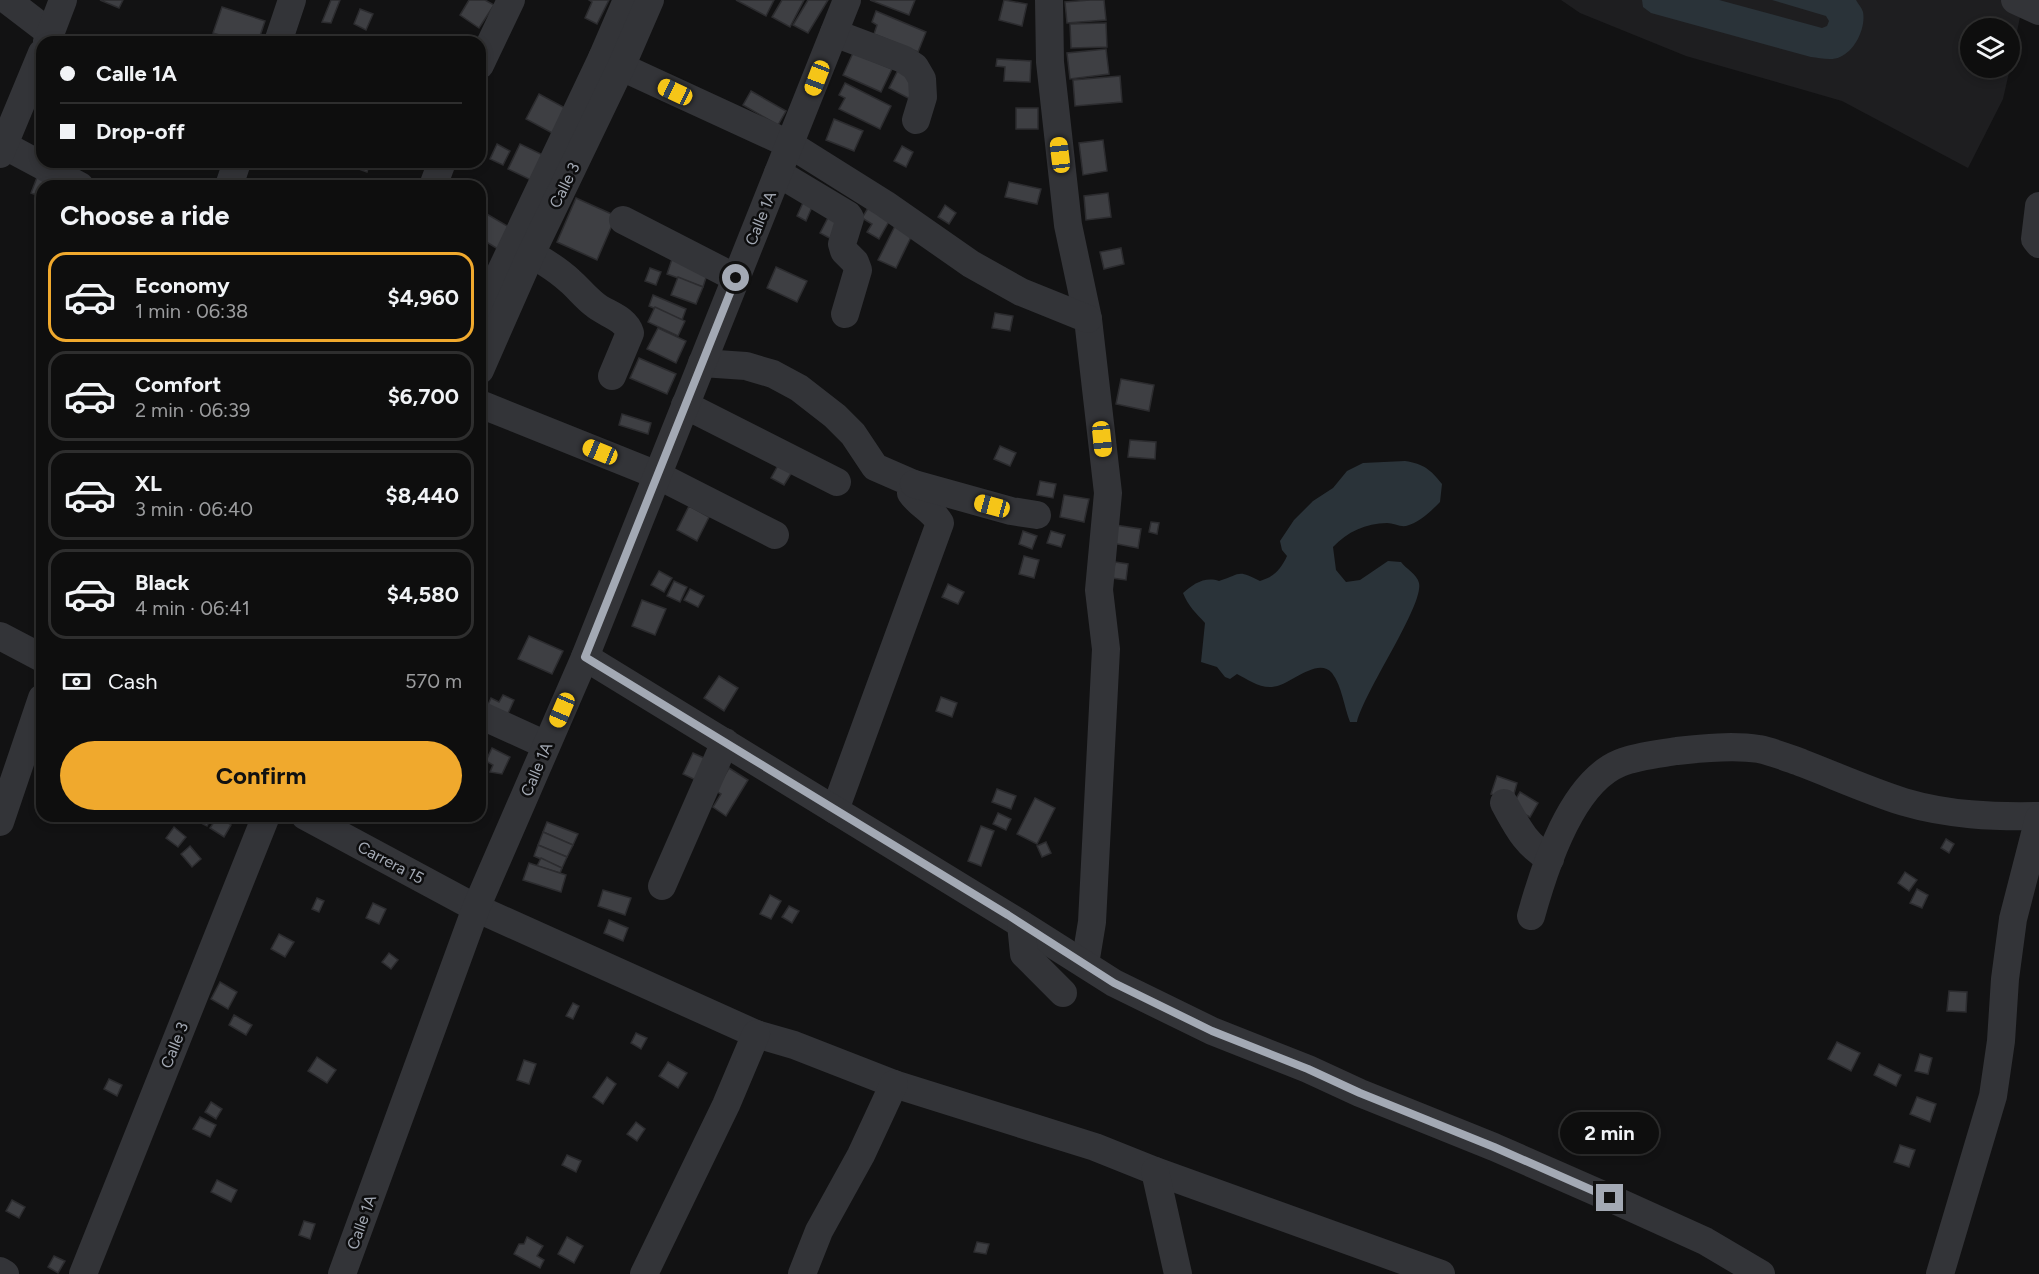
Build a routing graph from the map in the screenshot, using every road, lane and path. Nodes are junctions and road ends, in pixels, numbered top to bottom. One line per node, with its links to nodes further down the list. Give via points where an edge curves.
1 (7, 0): 12 (street)
2 (63, 0): 13 (street)
3 (292, 0): 14 (street)
4 (511, 0): 15 (street)
5 (627, 0): 16 (street, Calle 3)
6 (650, 0): 16 (street, Calle 3)
7 (847, 0): 11 (street, Calle 1A)
8 (1049, 0): 32 (street, via 1050,62 1068,225)
9 (2015, 0): 10 (street)
10 (2039, 11)
11 (834, 33): 18 (street, via 915,67 922,79 923,97); 19 (street, Calle 1A)
12 (40, 36)
13 (49, 36)
14 (280, 36)
15 (486, 52)
16 (612, 62): 19 (street); 28 (street, Calle 3)
17 (36, 66): 20 (street)
18 (916, 120)
19 (790, 145): 23 (street, Calle 1A); 32 (street, via 971,264 1021,292)
20 (1, 147): 21 (street)
21 (36, 164)
22 (44, 168): 24 (street)
23 (778, 173): 29 (street, Calle 1A); 31 (street, via 846,211 850,218 842,244 858,270)
24 (68, 180)
25 (2039, 206): 27 (street, via 2035,238)
26 (623, 220): 29 (street)
27 (2039, 244)
28 (522, 249): 30 (street, Calle 3); 33 (street, Calle 3); 35 (street, via 569,279 594,305 628,327 630,333)
29 (736, 278): 34 (street, Calle 1A)
30 (486, 306)
31 (845, 314)
32 (1088, 319): 61 (street, via 1108,493 1099,590 1106,650 1092,922)
33 (486, 353)
34 (702, 363): 36 (street, Calle 1A); 40 (street, via 746,366 773,374 798,388 853,434 875,467)
35 (612, 376)
36 (685, 405): 38 (street, Calle 1A); 39 (street)
37 (486, 406): 38 (street)
38 (657, 475): 42 (street); 45 (street, Calle 1A)
39 (837, 482)
40 (914, 484): 41 (street); 51 (street, via 911,493 915,500 936,515 940,523)
41 (1037, 515)
42 (775, 535)
43 (0, 636): 44 (street)
44 (36, 655)
45 (585, 657): 48 (street); 49 (street, Calle 1A)
46 (36, 716): 53 (street)
47 (486, 718): 49 (street)
48 (725, 742): 51 (street); 57 (street)
49 (546, 745): 58 (street, Calle 1A)
50 (1504, 803): 56 (street, via 1523,837)
51 (835, 810): 60 (street)
52 (2039, 817): 56 (street, via 1956,813 1906,802 1759,749 1691,750 1638,758 1608,769 1575,804); 75 (street, via 2013,919 1993,1096)
53 (0, 822)
54 (264, 822): 68 (street, Calle 3)
55 (316, 822): 58 (street, Carrera 15)
56 (1550, 859): 59 (street)
57 (662, 886)
58 (476, 908): 63 (street, Carrera 15); 69 (street, Calle 1A)
59 (1531, 916)
60 (1021, 924): 61 (street); 62 (street, via 1024,954)
61 (1086, 964): 74 (street, via 1114,983 1212,1031 1599,1193 1705,1241)
62 (1063, 993)
63 (756, 1034): 64 (street, Carrera 15); 70 (street)
64 (894, 1084): 65 (street, Carrera 15, via 1095,1147); 71 (street, via 819,1231)
65 (1155, 1171): 72 (street); 73 (street, Carrera 15)
66 (0, 1271): 67 (street)
67 (5, 1274)
68 (83, 1274)
69 (342, 1274)
70 (644, 1274)
71 (802, 1274)
72 (1178, 1274)
73 (1441, 1274)
74 (1761, 1274)
75 (1940, 1274)

